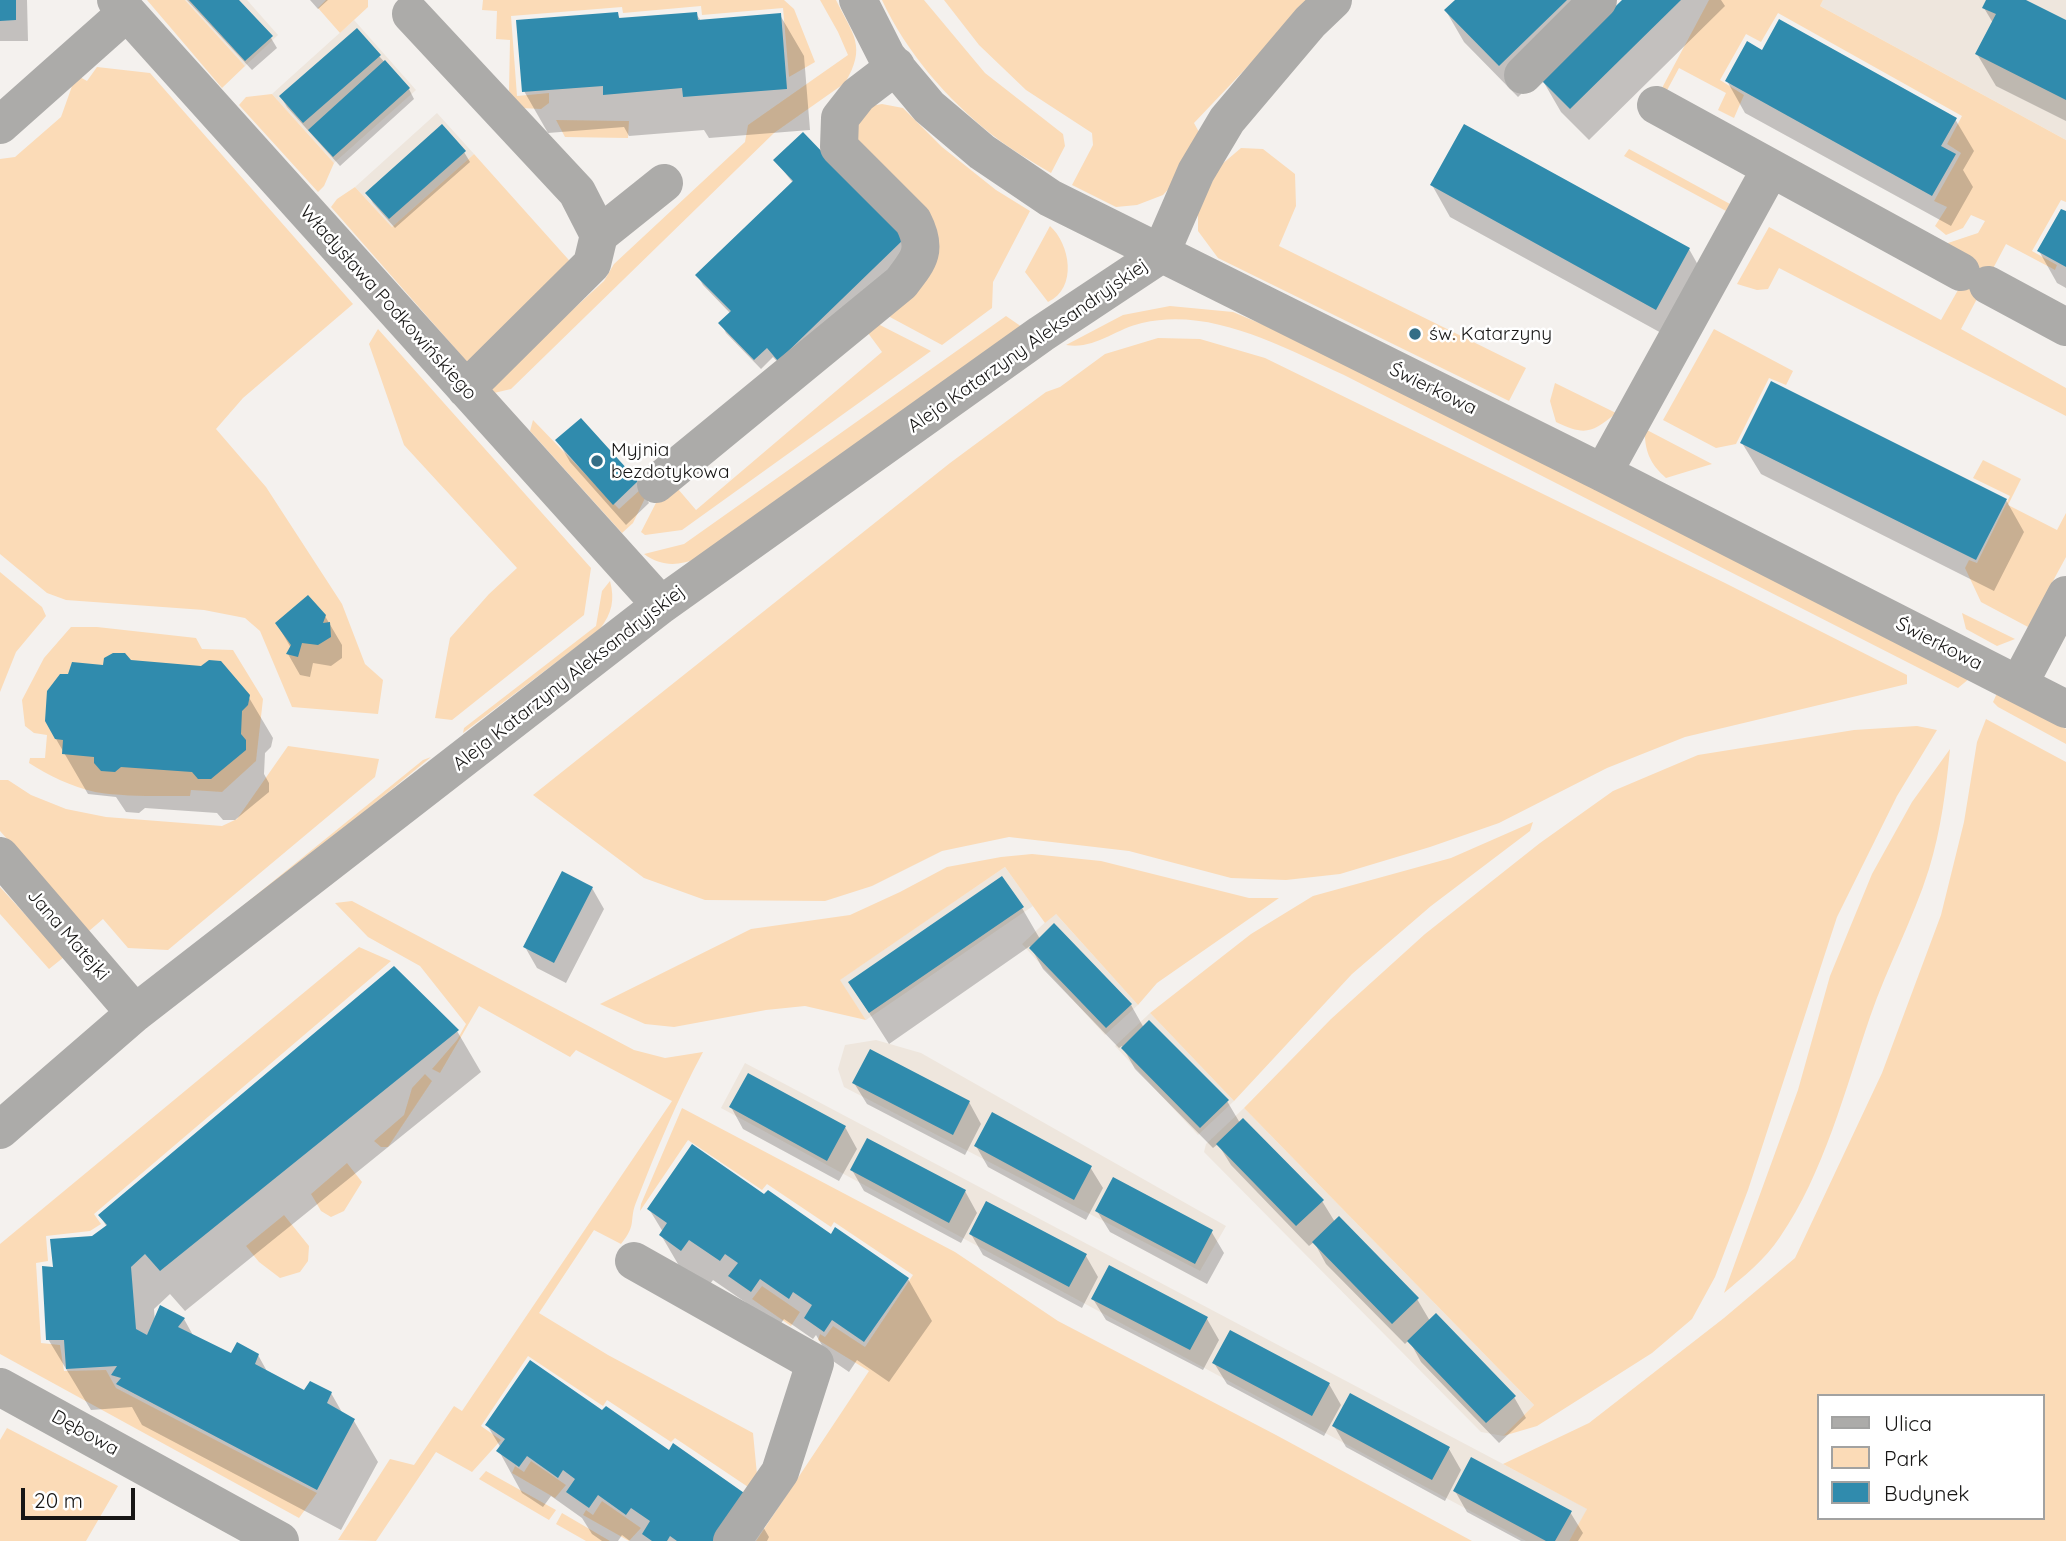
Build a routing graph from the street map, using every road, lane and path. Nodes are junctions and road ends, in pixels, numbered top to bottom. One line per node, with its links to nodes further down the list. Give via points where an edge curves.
1 (858, 0): 6 (street, Świerkowa)
2 (1333, 0): 13 (street, via 1227,120 1196,172)
3 (1598, 0): 7 (street)
4 (121, 6): 9 (street); 15 (street, Władysława Podkowińskiego)
5 (411, 14): 12 (street, via 577,192)
6 (896, 66): 13 (street, Świerkowa, via 929,107 982,152 1050,198); 17 (street, via 858,95 840,118 839,147 913,221 921,235 917,262 901,284)
7 (1523, 75)
8 (1656, 105): 10 (street)
9 (0, 125)
10 (1771, 168): 14 (street); 16 (street)
11 (664, 183): 12 (street)
12 (599, 235): 15 (street, via 592,264)
13 (1160, 255): 16 (street, Świerkowa); 19 (street, Aleja Katarzyny Aleksandryjskiej, via 1041,334)
14 (2066, 327)
15 (466, 389): 19 (street, Władysława Podkowińskiego)
16 (1603, 473): 20 (street, Świerkowa)
17 (656, 484)
18 (2066, 595): 20 (street)
19 (661, 605): 23 (street, Aleja Katarzyny Aleksandryjskiej)
20 (2019, 684): 21 (street, Świerkowa)
21 (2066, 709)
22 (0, 856): 23 (street, Jana Matejki)
23 (135, 1013): 24 (street, Aleja Katarzyny Aleksandryjskiej)
24 (0, 1130)
25 (634, 1261): 28 (street, via 815,1363 780,1472)
26 (0, 1387): 27 (street, Dębowa)
27 (280, 1541)
28 (732, 1541)

